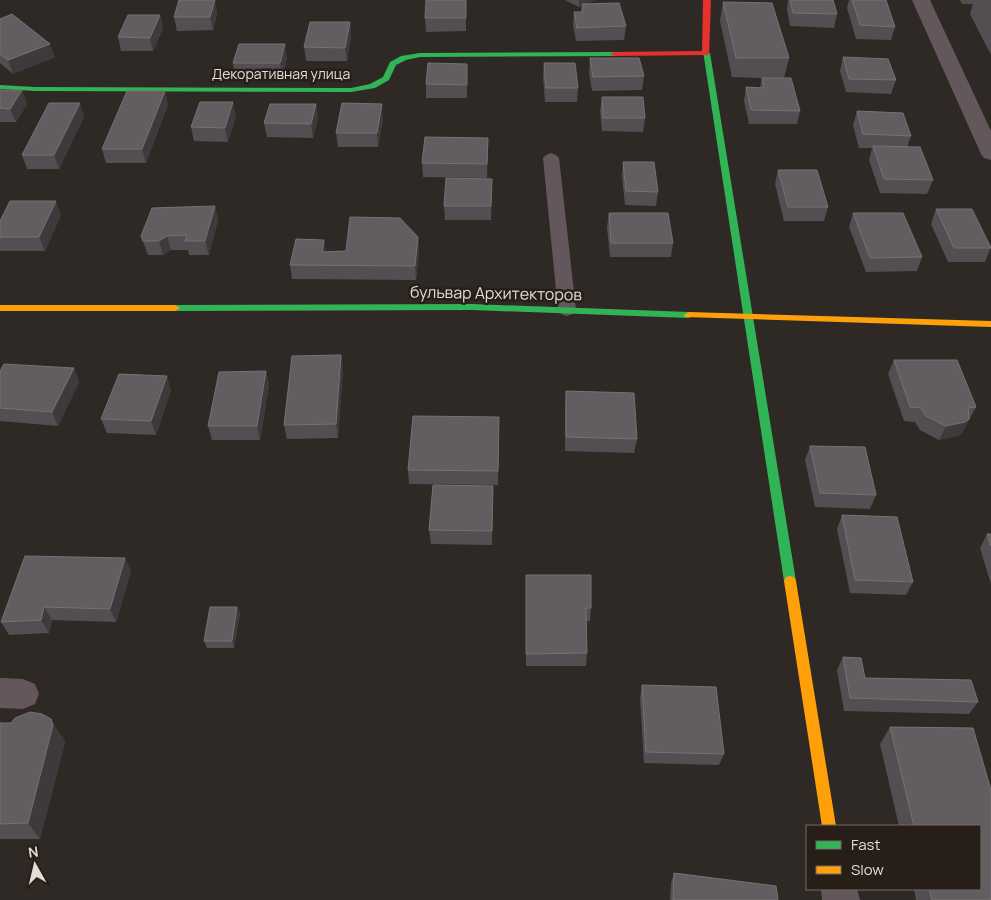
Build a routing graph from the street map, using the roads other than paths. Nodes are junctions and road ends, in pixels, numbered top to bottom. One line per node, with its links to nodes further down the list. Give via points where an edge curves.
1 (707, 0): 3 (street)
2 (921, 0): 7 (street)
3 (706, 14): 4 (lane); 5 (street)
4 (724, 15)
5 (706, 53): 6 (street, Декоративная улица, via 420,55 393,64 386,78 372,86 351,90); 11 (street)
6 (0, 87)
7 (991, 154)
8 (552, 158): 10 (lane)
9 (0, 308): 10 (street, бульвар Архитекторов, via 472,307)
10 (567, 310): 11 (street, бульвар Архитекторов)
11 (748, 317): 12 (street, бульвар Архитекторов); 13 (street)
12 (991, 324)
13 (829, 825)

